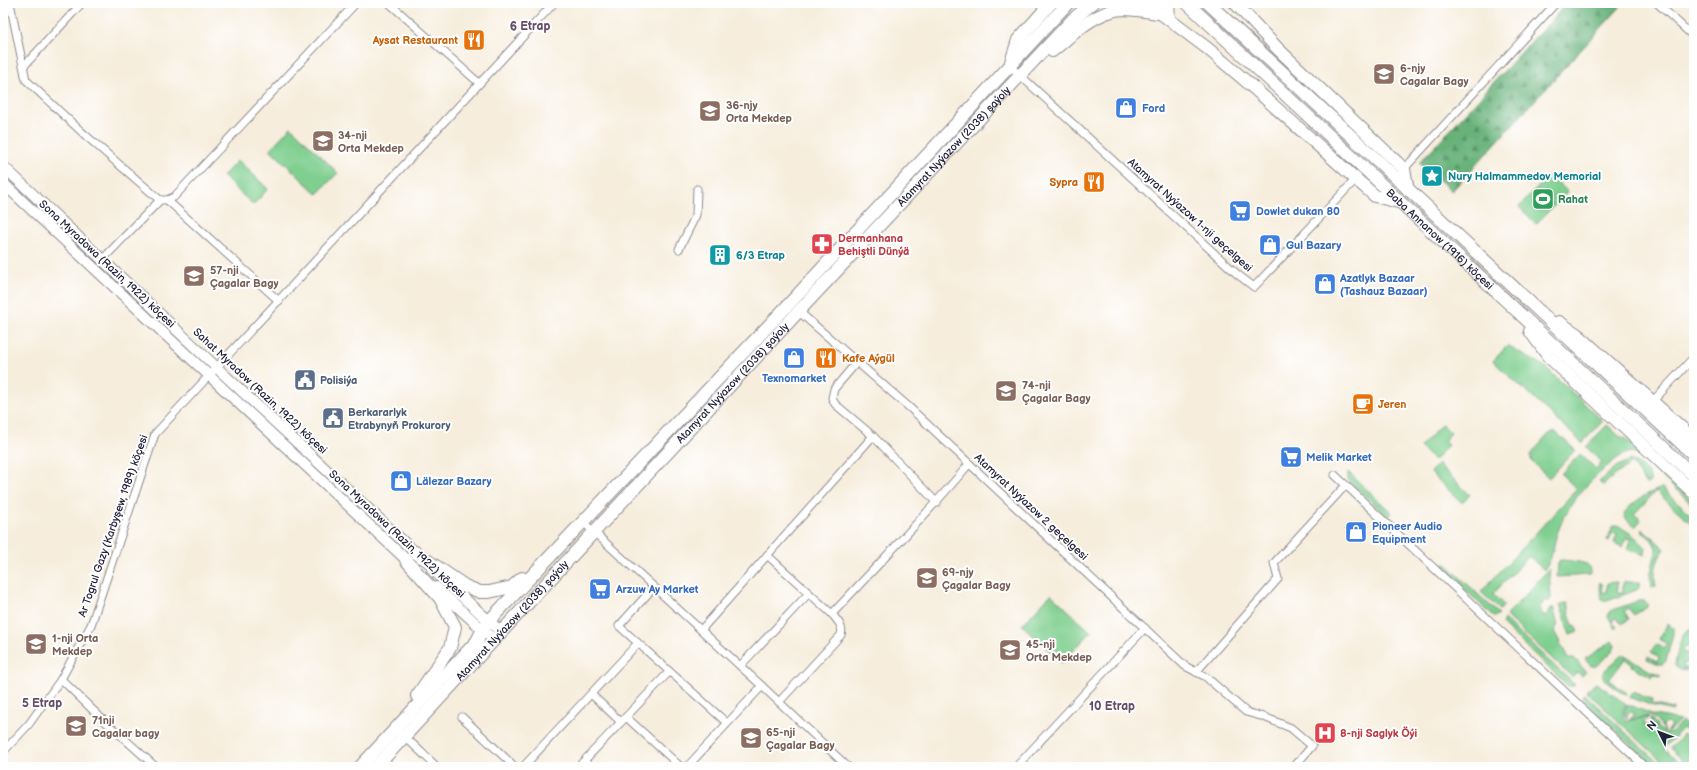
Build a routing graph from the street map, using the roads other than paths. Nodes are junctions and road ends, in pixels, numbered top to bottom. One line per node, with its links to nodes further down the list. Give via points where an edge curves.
1 (10, 3): 18 (street)
2 (82, 3): 18 (street)
3 (356, 3): 28 (street, via 174,197)
4 (389, 3): 21 (street)
5 (554, 3): 21 (street, Ar Togrul Gazy (Karbyşew, 1989) köçesi)
6 (1051, 3): 19 (main road, via 1018,40)
7 (1068, 3): 19 (main road, Atamyrat Nyýazow (2038) şaýoly)
8 (1093, 3): 20 (main road, Atamyrat Nyýazow (2038) şaýoly, via 1072,20)
9 (1147, 3): 16 (main road)
10 (1168, 3): 16 (main road)
11 (1187, 3): 29 (main road, Baba Annanow (1916) köçesi)
12 (1208, 3): 27 (main road, Baba Annanow (1916) köçesi)
13 (1235, 3): 23 (main road, via 1278,49)
14 (1556, 3): 23 (street)
15 (1657, 3): 17 (street)
16 (1164, 16): 20 (main road, via 1131,9 1099,16); 24 (main road, via 1247,82)
17 (1694, 37)
18 (24, 66): 28 (street, via 26,80 36,90)
19 (1010, 66): 20 (street); 34 (main road, Atamyrat Nyýazow (2038) şaýoly)
20 (1021, 75): 24 (street, Atamyrat Nyýazow 1-nji geçelgesi, via 1237,274 1254,286); 36 (main road, Atamyrat Nyýazow (2038) şaýoly)
21 (479, 84): 33 (street, Ar Togrul Gazy (Karbyşew, 1989) köçesi)
22 (3, 166): 31 (main road, Sahat Myradow (Razin, 1922) köçesi)
23 (1404, 169): 27 (main road)
24 (1356, 179): 29 (main road, via 1375,196)
25 (3, 183): 40 (main road, Sona Myradowa (Razin, 1922) köçesi)
26 (696, 189): 30 (street, via 696,215)
27 (1408, 190): 32 (main road, Baba Annanow (1916) köçesi)
28 (163, 200): 31 (street); 33 (street)
29 (1401, 202): 35 (main road, Baba Annanow (1916) köçesi)
30 (679, 249)
31 (102, 260): 39 (main road, Sahat Myradow (Razin, 1922) köçesi)
32 (1522, 296): 41 (main road, via 1578,335); 44 (main road, Baba Annanow (1916) köçesi)
33 (279, 301): 39 (street, Ar Togrul Gazy (Karbyşew, 1989) köçesi)
34 (790, 303): 36 (street, Atamyrat Nyýazow 2 geçelgesi); 51 (main road, Atamyrat Nyýazow (2038) şaýoly)
35 (1513, 308): 47 (main road, Baba Annanow (1916) köçesi); 49 (main road, via 1548,356)
36 (799, 311): 38 (street, Atamyrat Nyýazow 2 geçelgesi); 52 (main road, Atamyrat Nyýazow (2038) şaýoly)
37 (1694, 357): 41 (street)
38 (857, 362): 42 (street, via 834,389 832,398 835,404); 45 (street, Atamyrat Nyýazow 2 geçelgesi)
39 (217, 368): 40 (street, Ar Togrul Gazy (Karbyşew, 1989) köçesi); 54 (main road, Sahat Myradow (Razin, 1922) köçesi)
40 (208, 376): 54 (main road, Sona Myradowa (Razin, 1922) köçesi); 66 (street, Ar Togrul Gazy (Karbyşew, 1989) köçesi, via 155,434 91,625)
41 (1653, 401): 43 (main road)
42 (873, 436): 50 (street); 53 (street)
43 (1694, 439)
44 (1694, 455)
45 (969, 464): 50 (street); 59 (street, Atamyrat Nyýazow 2 geçelgesi)
46 (1335, 475): 48 (street)
47 (1694, 476)
48 (1346, 485): 65 (street, via 1274,563 1278,579); 89 (street)
49 (1694, 493)
50 (937, 503): 57 (street)
51 (584, 522): 52 (street); 54 (main road, via 512,587 489,592 480,592 465,586); 58 (main road, Atamyrat Nyýazow (2038) şaýoly)
52 (595, 532): 55 (street); 61 (main road, Atamyrat Nyýazow (2038) şaýoly)
53 (767, 555): 56 (street); 60 (street)
54 (411, 556): 58 (main road, Sona Myradowa (Razin, 1922) köçesi); 73 (main road, via 440,598 455,630 450,648)
55 (654, 587): 60 (street); 62 (street, via 619,626)
56 (809, 593): 57 (street); 63 (street)
57 (832, 614): 69 (street, via 842,626 841,635)
58 (486, 625): 61 (main road, Sona Myradowa (Razin, 1922) köçesi); 73 (main road, Atamyrat Nyýazow (2038) şaýoly, via 477,641)
59 (1145, 628): 65 (street, Atamyrat Nyýazow 2 geçelgesi, via 1185,666); 87 (street)
60 (701, 630): 63 (street)
61 (498, 636): 73 (main road, Atamyrat Nyýazow (2038) şaýoly)
62 (638, 643): 64 (street); 68 (street)
63 (740, 666): 67 (street)
64 (669, 672): 71 (street); 72 (street)
65 (1196, 672): 88 (street, Atamyrat Nyýazow 2 geçelgesi, via 1206,677 1246,712 1291,728 1312,746)
66 (61, 679): 74 (street, Ar Togrul Gazy (Karbyşew, 1989) köçesi, via 29,724); 76 (street)
67 (762, 686): 69 (street); 72 (street)
68 (591, 694): 71 (street); 81 (street)
69 (779, 702): 86 (street)
70 (462, 717): 80 (street)
71 (623, 720): 75 (street); 84 (street)
72 (728, 723): 85 (street)
73 (400, 732): 77 (main road, Atamyrat Nyýazow (2038) şaýoly); 78 (main road, Atamyrat Nyýazow (2038) şaýoly); 79 (street)
74 (3, 752)
75 (584, 761): 82 (street); 83 (street)
76 (156, 767)
77 (360, 767)
78 (376, 767)
79 (438, 767)
80 (515, 767)
81 (523, 767)
82 (578, 767)
83 (591, 767)
84 (681, 767)
85 (687, 767)
86 (848, 767)
87 (1016, 767)
88 (1294, 767)
89 (1645, 767)

